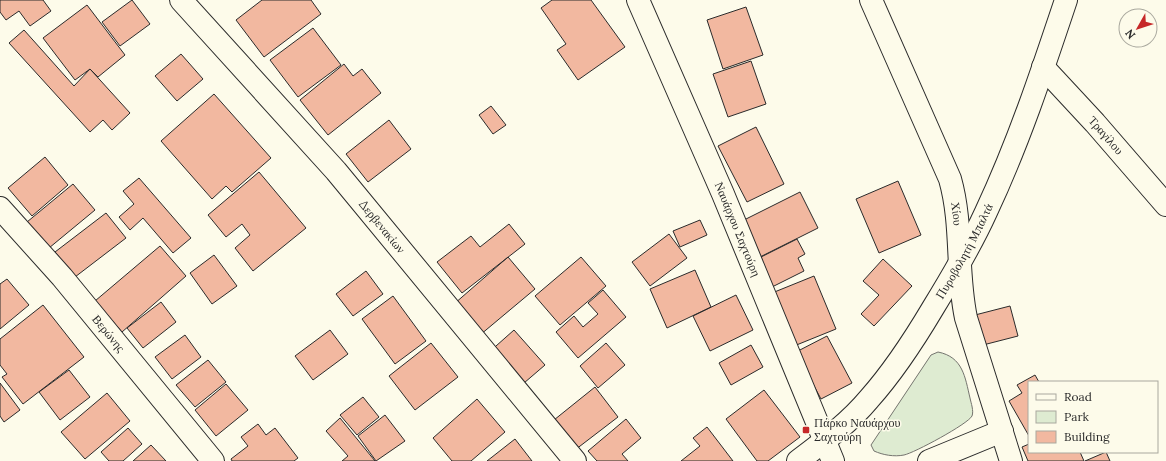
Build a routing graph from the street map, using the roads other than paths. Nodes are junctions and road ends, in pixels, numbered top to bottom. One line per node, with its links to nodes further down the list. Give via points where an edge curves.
1 (180, 0): 12 (street, Δερβενακίων, via 336,171)
2 (638, 0): 10 (street, Ναυάρχου Σαχτούρη, via 723,194)
3 (871, 0): 8 (street, Χίου, via 950,179 956,202)
4 (1066, 0): 5 (street, Πυροβολητή Μπαλτά)
5 (1043, 67): 6 (street, Τραγίλου); 8 (street, Πυροβολητή Μπαλτά, via 1001,179)
6 (1166, 205)
7 (0, 208): 11 (street, Βερώνης, via 62,277)
8 (960, 262): 9 (street, Χίου, via 966,318); 10 (street, Πυροβολητή Μπαλτά, via 914,339 887,378 868,401)
9 (1002, 432): 15 (street); 16 (street, Χίου)
10 (825, 440): 13 (street, Πυροβολητή Μπαλτά); 14 (street, Ναυάρχου Σαχτούρη)
11 (213, 461)
12 (575, 461)
13 (798, 461)
14 (833, 461)
15 (929, 461)
16 (1011, 461)

